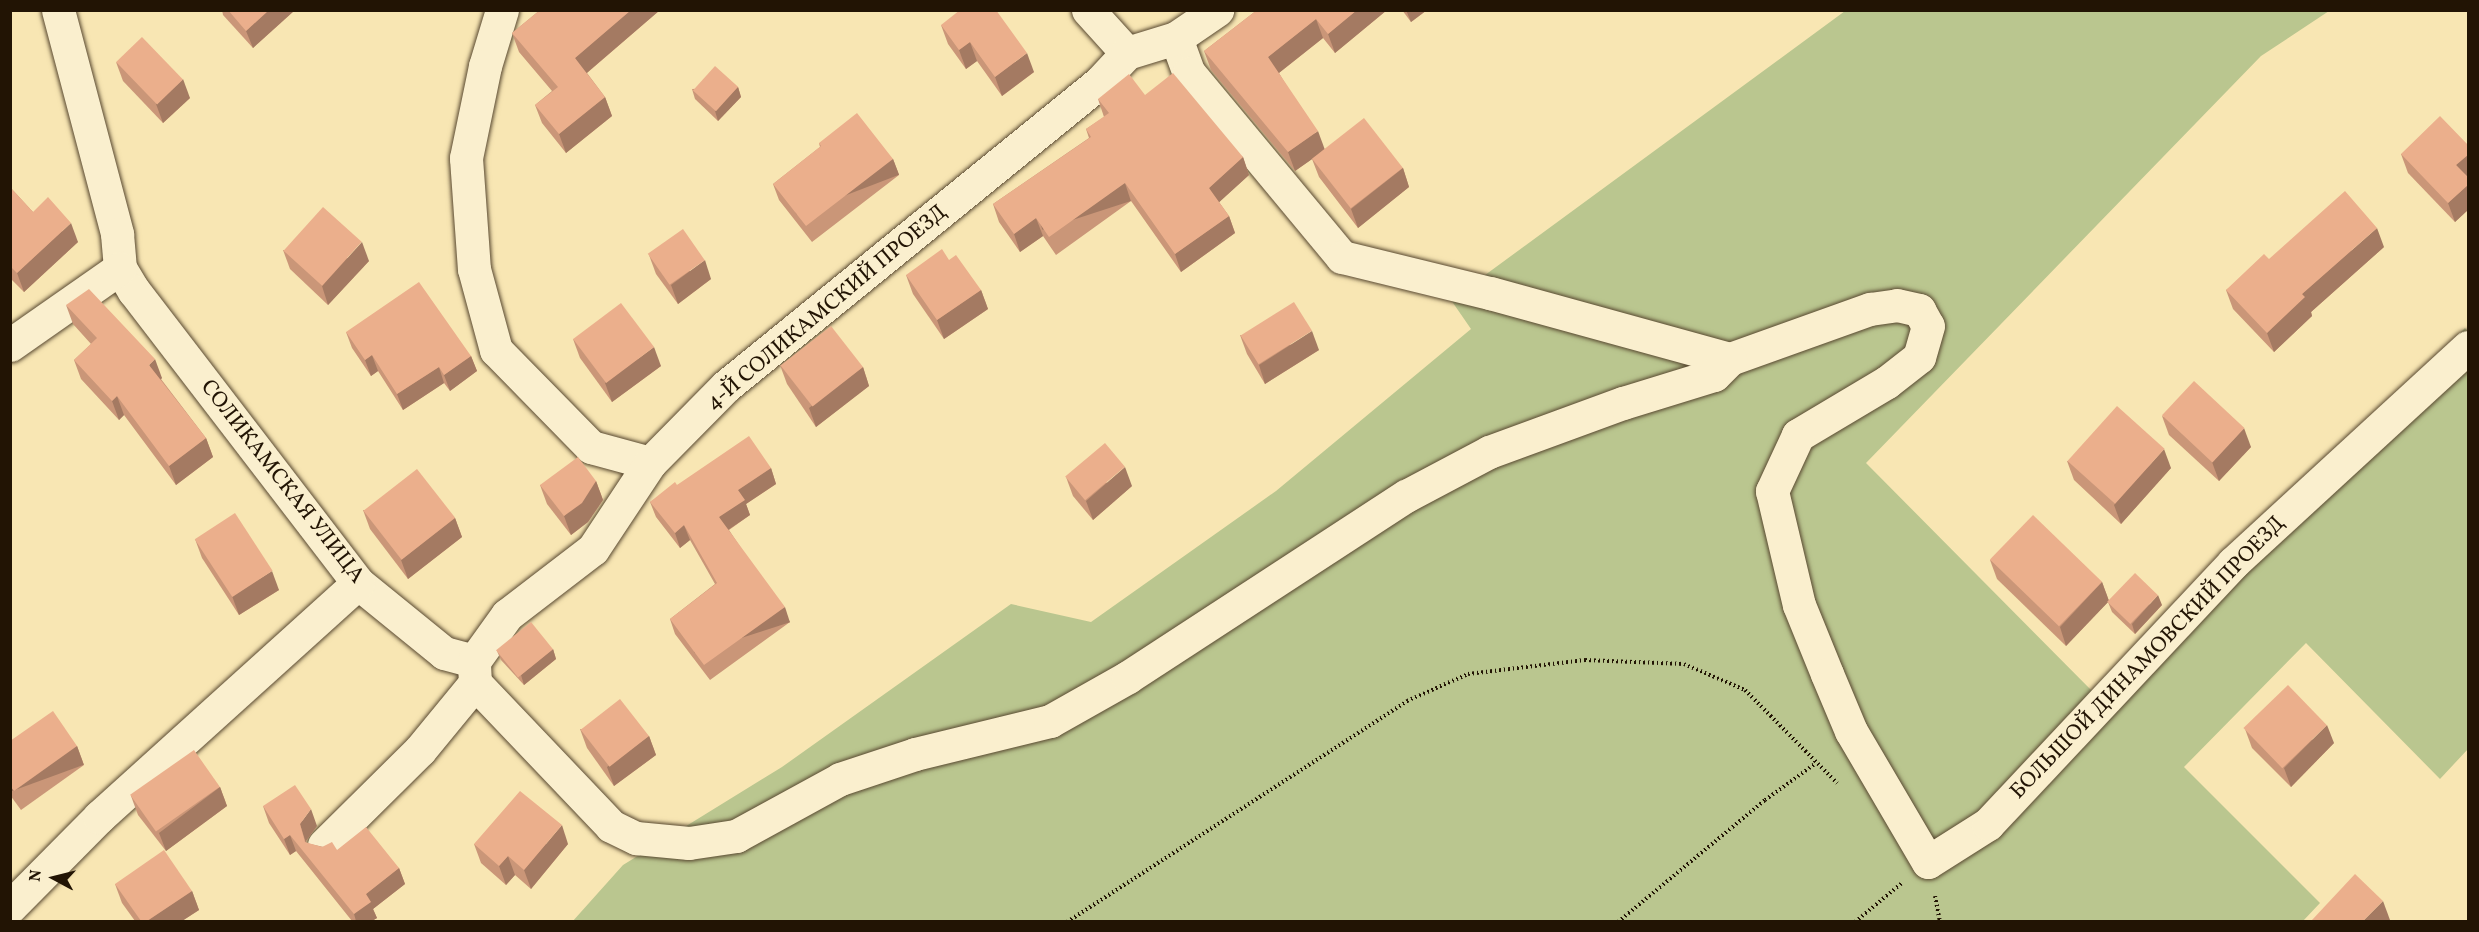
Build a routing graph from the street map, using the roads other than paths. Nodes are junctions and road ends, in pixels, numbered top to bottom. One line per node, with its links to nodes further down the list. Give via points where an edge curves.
1 (58, 10): 7 (street, СОЛИКАМСКАЯ УЛИЦА, via 117,234)
2 (502, 10): 11 (street, via 485,66 466,158 474,269 496,350 591,447)
3 (1088, 10): 6 (street)
4 (1217, 10): 5 (street, 4-Й СОЛИКАМСКИЙ ПРОЕЗД)
5 (1176, 38): 6 (street, 4-Й СОЛИКАМСКИЙ ПРОЕЗД); 10 (street, via 1189,73 1342,257 1490,292)
6 (1127, 53): 11 (street, 4-Й СОЛИКАМСКИЙ ПРОЕЗД, via 1099,83 726,386)
7 (120, 268): 8 (street); 12 (street, СОЛИКАМСКАЯ УЛИЦА)
8 (10, 345)
9 (2469, 347): 10 (street, БОЛЬШОЙ ДИНАМОВСКИЙ ПРОЕЗД, via 2233,563 1988,824 1928,862 1851,731 1827,674 1799,605 1772,490 1798,435 1887,382 1919,357 1928,326 1919,310 1896,305 1870,309)
10 (1730, 359): 13 (street, via 1714,375 1489,452 1406,496 1128,677 1050,721 915,754 840,779 736,837 689,843 636,838 611,825)
11 (650, 463): 13 (street, 4-Й СОЛИКАМСКИЙ ПРОЕЗД, via 593,549 507,615)
12 (358, 583): 13 (street, СОЛИКАМСКАЯ УЛИЦА, via 444,653); 15 (street, via 99,817)
13 (475, 672): 14 (street, 4-Й СОЛИКАМСКИЙ ПРОЕЗД, via 420,750)
14 (324, 845)
15 (10, 907)

